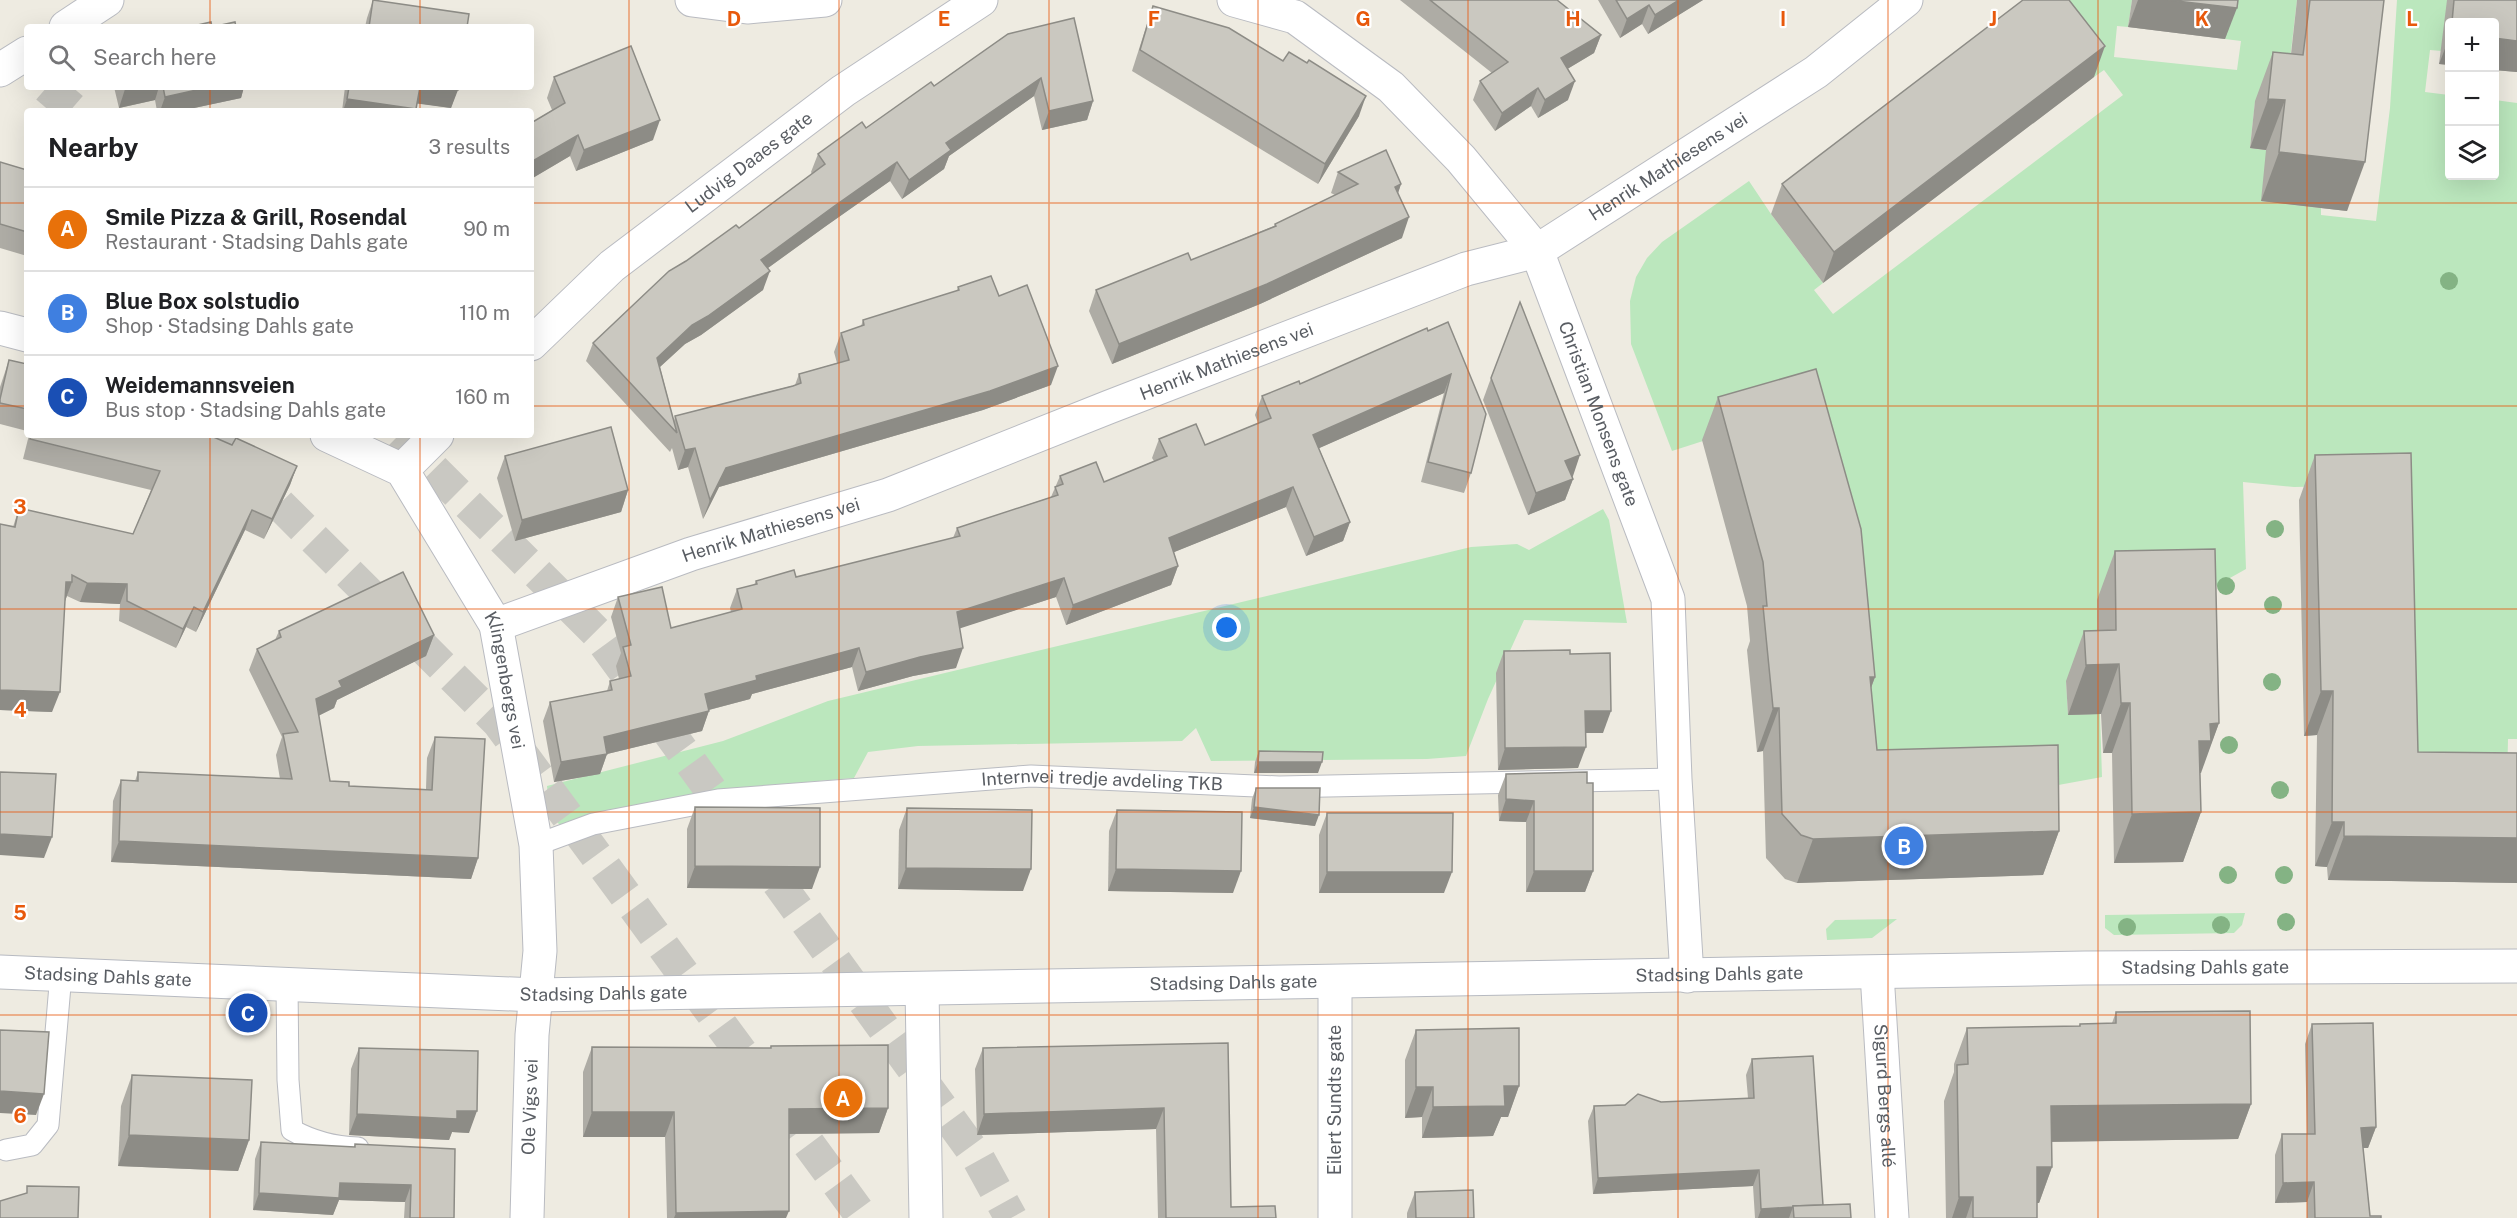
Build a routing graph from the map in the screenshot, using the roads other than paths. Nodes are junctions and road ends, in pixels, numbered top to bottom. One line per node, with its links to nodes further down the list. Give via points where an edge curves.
1 (107, 0): 7 (street)
2 (692, 0): 3 (street, via 747,7)
3 (825, 0)
4 (981, 0): 13 (street, Ludvig Daaes gate, via 843,90 612,266)
5 (1233, 0): 10 (street, Christian Monsens gate, via 1296,17 1390,87 1461,159)
6 (1906, 0): 10 (street, Henrik Mathiesens vei, via 1816,72)
7 (71, 24)
8 (24, 55): 9 (street)
9 (0, 70)
10 (1537, 251): 17 (street, Henrik Mathiesens vei, via 1466,269 888,495 691,554); 18 (street, Christian Monsens gate, via 1668,599)
11 (0, 328): 12 (street)
12 (24, 334)
13 (534, 341)
14 (333, 438): 16 (street)
15 (435, 438): 16 (street)
16 (402, 470): 17 (street, Klingenbergs vei)
17 (496, 625): 19 (street, Klingenbergs vei)
18 (1675, 780): 19 (lane, Internvei tredje avdeling TKB, via 1279,787 1031,776 718,800 593,824); 24 (street, Christian Monsens gate)
19 (536, 845): 28 (street, Klingenbergs vei, via 540,951)
20 (2517, 966): 22 (street, Stadsing Dahls gate)
21 (0, 972): 23 (street, Stadsing Dahls gate)
22 (1877, 972): 24 (street, Stadsing Dahls gate); 34 (street, Sigurd Bergs allé)
23 (62, 974): 26 (street, Stadsing Dahls gate); 29 (lane, via 48,1125 32,1145)
24 (1687, 975): 25 (street, Stadsing Dahls gate)
25 (1335, 983): 27 (street, Stadsing Dahls gate); 33 (street, Eilert Sundts gate)
26 (287, 984): 28 (street, Stadsing Dahls gate); 30 (lane, via 292,1130 336,1147)
27 (922, 989): 28 (street, Stadsing Dahls gate); 32 (street)
28 (535, 995): 31 (street, Ole Vigs vei)
29 (6, 1150)
30 (383, 1150)
31 (527, 1218)
32 (926, 1218)
33 (1335, 1218)
34 (1892, 1218)

